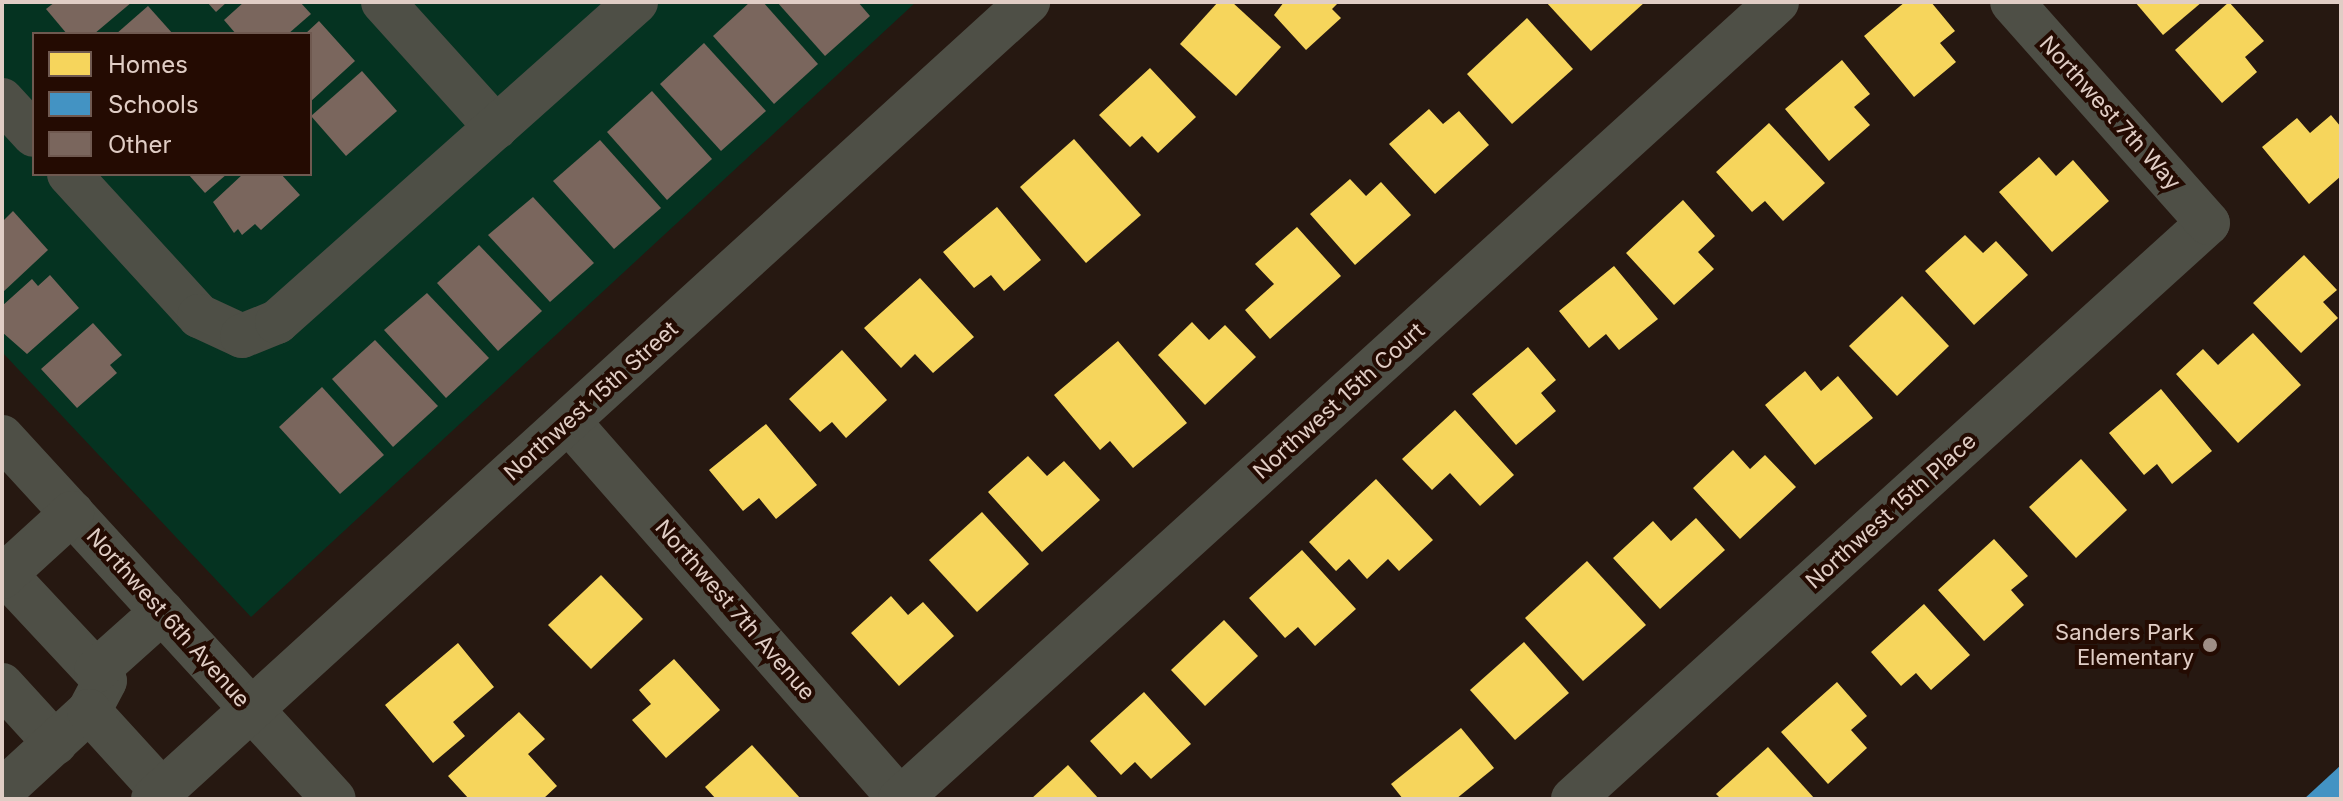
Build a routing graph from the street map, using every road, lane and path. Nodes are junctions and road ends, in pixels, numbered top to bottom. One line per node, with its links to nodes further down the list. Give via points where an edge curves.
1 (383, 2): 7 (street)
2 (636, 2): 7 (street)
3 (1028, 2): 11 (street, Northwest 15th Street)
4 (1777, 2): 23 (street, Northwest 15th Court)
5 (2012, 2): 10 (street, Northwest 7th Way)
6 (2, 100): 8 (street)
7 (496, 127): 9 (street, via 277,322 242,336 199,316)
8 (32, 133)
9 (71, 176)
10 (2208, 223): 24 (street, Northwest 15th Place)
11 (569, 422): 18 (street, Northwest 15th Street); 23 (street, Northwest 7th Avenue)
12 (2, 437): 13 (street, Northwest 6th Avenue)
13 (72, 513): 14 (street); 15 (street, Northwest 6th Avenue)
14 (4, 575): 17 (street)
15 (162, 612): 17 (street); 18 (street, Northwest 6th Avenue)
16 (2, 685): 19 (street)
17 (93, 691): 19 (street); 21 (street)
18 (251, 709): 21 (street, Northwest 15th Street); 22 (street, Northwest 6th Avenue)
19 (55, 743): 20 (street)
20 (2, 791)
21 (157, 795)
22 (334, 799)
23 (900, 799)
24 (1573, 799)

